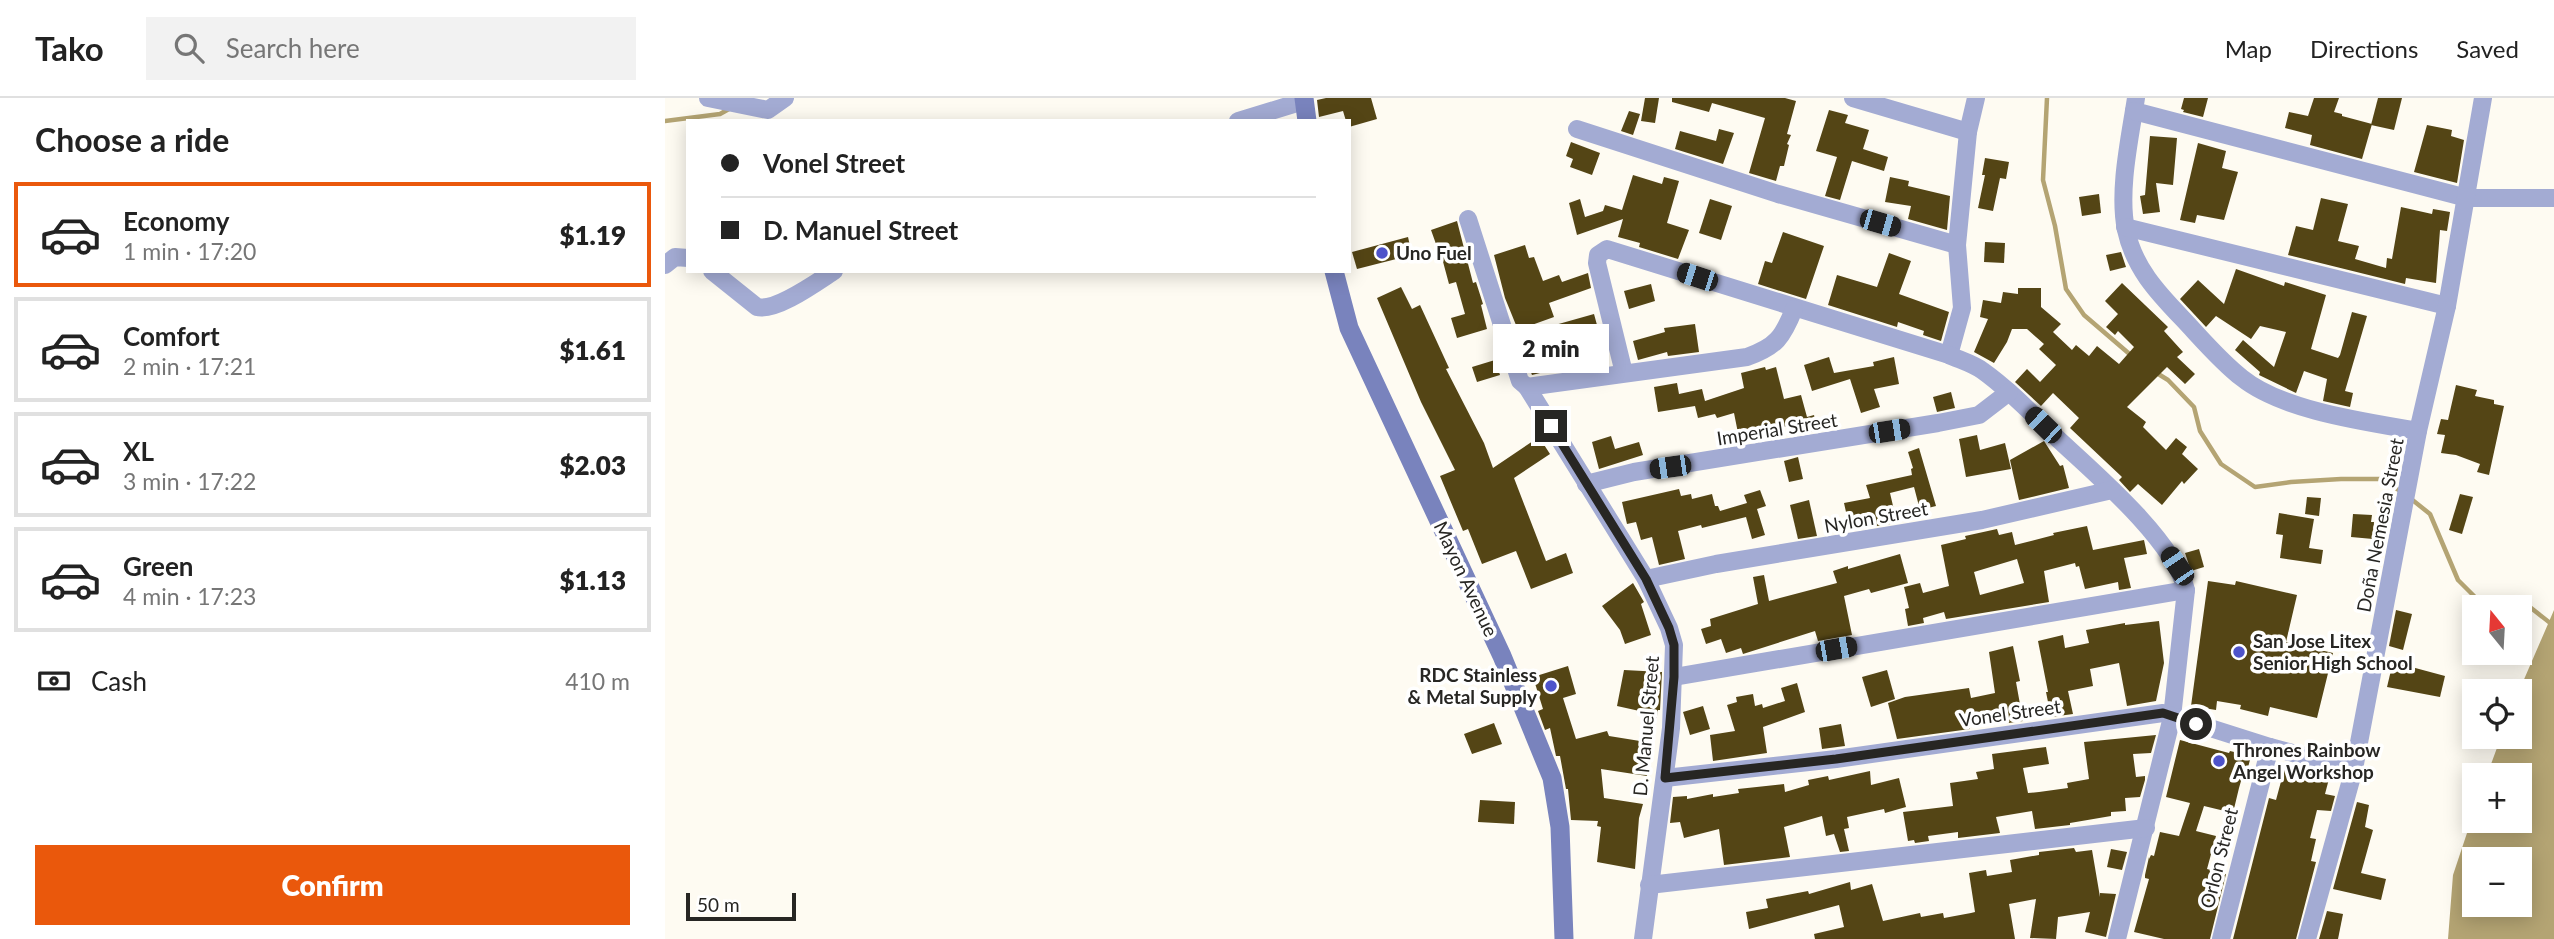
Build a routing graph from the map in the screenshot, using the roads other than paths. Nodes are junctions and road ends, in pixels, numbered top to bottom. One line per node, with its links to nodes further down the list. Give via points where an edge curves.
1 (708, 98): 2 (street, via 768,110)
2 (785, 98)
3 (1853, 98): 10 (street)
4 (1976, 98): 10 (street)
5 (2483, 98): 11 (street, Doña Nemesia Street)
6 (2135, 104): 11 (street); 14 (street, via 2125,166)
7 (1305, 107): 8 (street)
8 (1248, 119)
9 (1577, 129): 15 (street)
10 (1968, 132): 15 (street)
11 (2467, 198): 12 (street); 21 (street, Doña Nemesia Street)
12 (2554, 198)
13 (1468, 219): 25 (street, D. Manuel Street, via 1520,381)
14 (2125, 227): 21 (street); 27 (street, via 2139,268 2153,287 2242,379 2317,411)
15 (1957, 245): 23 (street, via 1962,308)
16 (686, 258): 17 (street, via 675,257)
17 (665, 265)
18 (714, 273): 19 (street, via 763,308)
19 (831, 273)
20 (1335, 273): 39 (main road, Mayon Avenue, via 1349,328 1502,656 1552,778 1560,827)
21 (2448, 306): 27 (street, Doña Nemesia Street)
22 (1794, 309): 23 (street); 24 (street, via 1774,345 1764,351); 24 (street, via 1605,250 1597,263)
23 (1949, 355): 26 (street, via 1981,370)
24 (1624, 373): 25 (street)
25 (1527, 387): 28 (street, D. Manuel Street)
26 (2009, 392): 28 (street, Imperial Street, via 1979,415 1938,424 1634,472); 29 (street)
27 (2419, 431): 35 (street, Doña Nemesia Street)
28 (1587, 484): 30 (street, D. Manuel Street)
29 (2112, 490): 30 (street, Nylon Street, via 1982,520); 31 (street, via 2164,546)
30 (1646, 579): 32 (street, D. Manuel Street, via 1674,645)
31 (2186, 590): 32 (street); 33 (street)
32 (1674, 677): 36 (street, D. Manuel Street)
33 (2172, 717): 34 (street, Vonel Street); 36 (street, Vonel Street, via 2163,713); 37 (street)
34 (2270, 747): 35 (street, Vonel Street); 42 (street, Orlon Street)
35 (2354, 769): 43 (street, Doña Nemesia Street)
36 (1665, 778): 38 (street, D. Manuel Street)
37 (2146, 828): 38 (street); 41 (street)
38 (1649, 885): 40 (street, D. Manuel Street)
39 (1564, 939)
40 (1643, 939)
41 (2117, 939)
42 (2221, 939)
43 (2307, 939)

